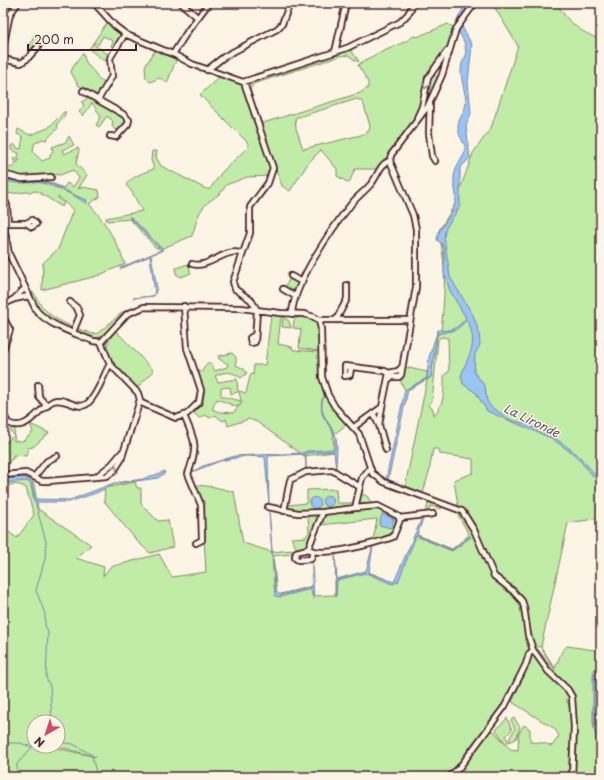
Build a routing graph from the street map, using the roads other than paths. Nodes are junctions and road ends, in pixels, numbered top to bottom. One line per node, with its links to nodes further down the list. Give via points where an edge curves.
1 (18, 3): 13 (street, via 10,12)
2 (94, 3): 10 (street)
3 (181, 3): 9 (street)
4 (209, 3): 9 (street)
5 (290, 3): 17 (street, via 282,24 277,29 225,56)
6 (346, 3): 14 (street)
7 (414, 3): 14 (street, via 400,22)
8 (475, 3): 11 (street, via 456,29)
9 (197, 17): 15 (street)
10 (125, 34): 15 (street); 22 (street, via 110,58 112,76)
11 (452, 41): 18 (street); 19 (street)
12 (38, 47): 16 (street, via 20,63)
13 (3, 48)
14 (335, 52): 20 (street)
15 (173, 54): 17 (street)
16 (3, 60)
17 (207, 70): 20 (street)
18 (431, 73): 19 (street, via 437,73); 24 (street, one-way to 24, via 422,107)
19 (440, 78): 23 (street)
20 (244, 82): 34 (street, via 273,168 268,183 250,206 250,233)
21 (83, 91): 22 (street)
22 (98, 100): 25 (street, via 129,120 116,137)
23 (430, 101): 24 (street); 27 (street, via 429,133)
24 (414, 124): 26 (street, via 391,155)
25 (110, 136)
26 (390, 161): 37 (street, via 383,164 373,182 351,205 316,256); 52 (street, via 416,222 416,282)
27 (435, 161)
28 (3, 174): 29 (street, via 22,179)
29 (51, 177)
30 (3, 197): 32 (street, via 7,205 8,223)
31 (3, 221): 33 (street)
32 (26, 223)
33 (4, 228): 39 (street, via 9,254)
34 (242, 254): 35 (street, via 235,252 206,264); 47 (street, via 235,272 233,287 251,300)
35 (192, 264)
36 (291, 276): 37 (street)
37 (302, 282): 42 (street)
38 (347, 285): 51 (street, via 347,299)
39 (25, 288): 41 (street); 43 (street)
40 (284, 289): 42 (street)
41 (29, 296): 43 (street); 53 (street, via 42,317)
42 (295, 296): 48 (street)
43 (14, 299): 45 (street)
44 (70, 302): 53 (street, via 76,306 80,315)
45 (3, 305)
46 (184, 306): 47 (street); 55 (street, via 144,307 134,310 127,314); 68 (street, via 187,348 201,395 196,407)
47 (257, 310): 48 (street); 54 (street)
48 (292, 314): 50 (street, via 313,316)
49 (3, 317): 56 (street, via 9,325 10,332)
50 (319, 320): 51 (street); 70 (street, via 323,383 333,406)
51 (336, 320): 52 (street)
52 (410, 320): 59 (street)
53 (74, 332): 55 (street)
54 (255, 335)
55 (101, 342): 57 (street)
56 (3, 350)
57 (110, 364): 63 (street, via 138,393); 64 (street, via 89,402 82,406 58,400)
58 (351, 367): 60 (street)
59 (400, 371): 60 (street); 61 (street, via 399,378 392,377)
60 (389, 373): 61 (street)
61 (389, 380): 65 (street)
62 (38, 385): 64 (street, via 39,397)
63 (139, 402): 68 (street, via 173,417); 76 (street, via 124,449 108,468 95,477 48,481)
64 (47, 406): 67 (street, via 22,425 8,423)
65 (382, 407): 66 (street); 69 (street)
66 (373, 413): 69 (street); 70 (street)
67 (3, 414)
68 (184, 416): 85 (street, via 196,451 188,474 201,505 202,540)
69 (379, 425): 71 (street)
70 (354, 427): 73 (street, via 360,436)
71 (386, 450)
72 (57, 456): 76 (street, via 45,462)
73 (370, 468): 74 (street); 77 (street)
74 (372, 474): 77 (street); 88 (street, via 384,482 462,512 470,521 494,576 522,601)
75 (3, 475): 76 (street, via 23,473)
76 (34, 477)
77 (362, 481): 78 (street)
78 (360, 487): 80 (street); 81 (street, via 332,470 306,472 290,480)
79 (268, 508): 81 (street)
80 (355, 508): 82 (street); 84 (street, via 378,506)
81 (284, 511): 82 (street)
82 (323, 512): 86 (street)
83 (433, 514): 84 (street)
84 (400, 518): 87 (street, via 392,538 338,550)
85 (196, 544)
86 (308, 550): 87 (street); 87 (street, via 296,552 295,558 311,559)
87 (313, 552)
88 (533, 650): 89 (street, via 505,706 459,768); 90 (street, via 572,697)
89 (449, 777)
90 (572, 777)

